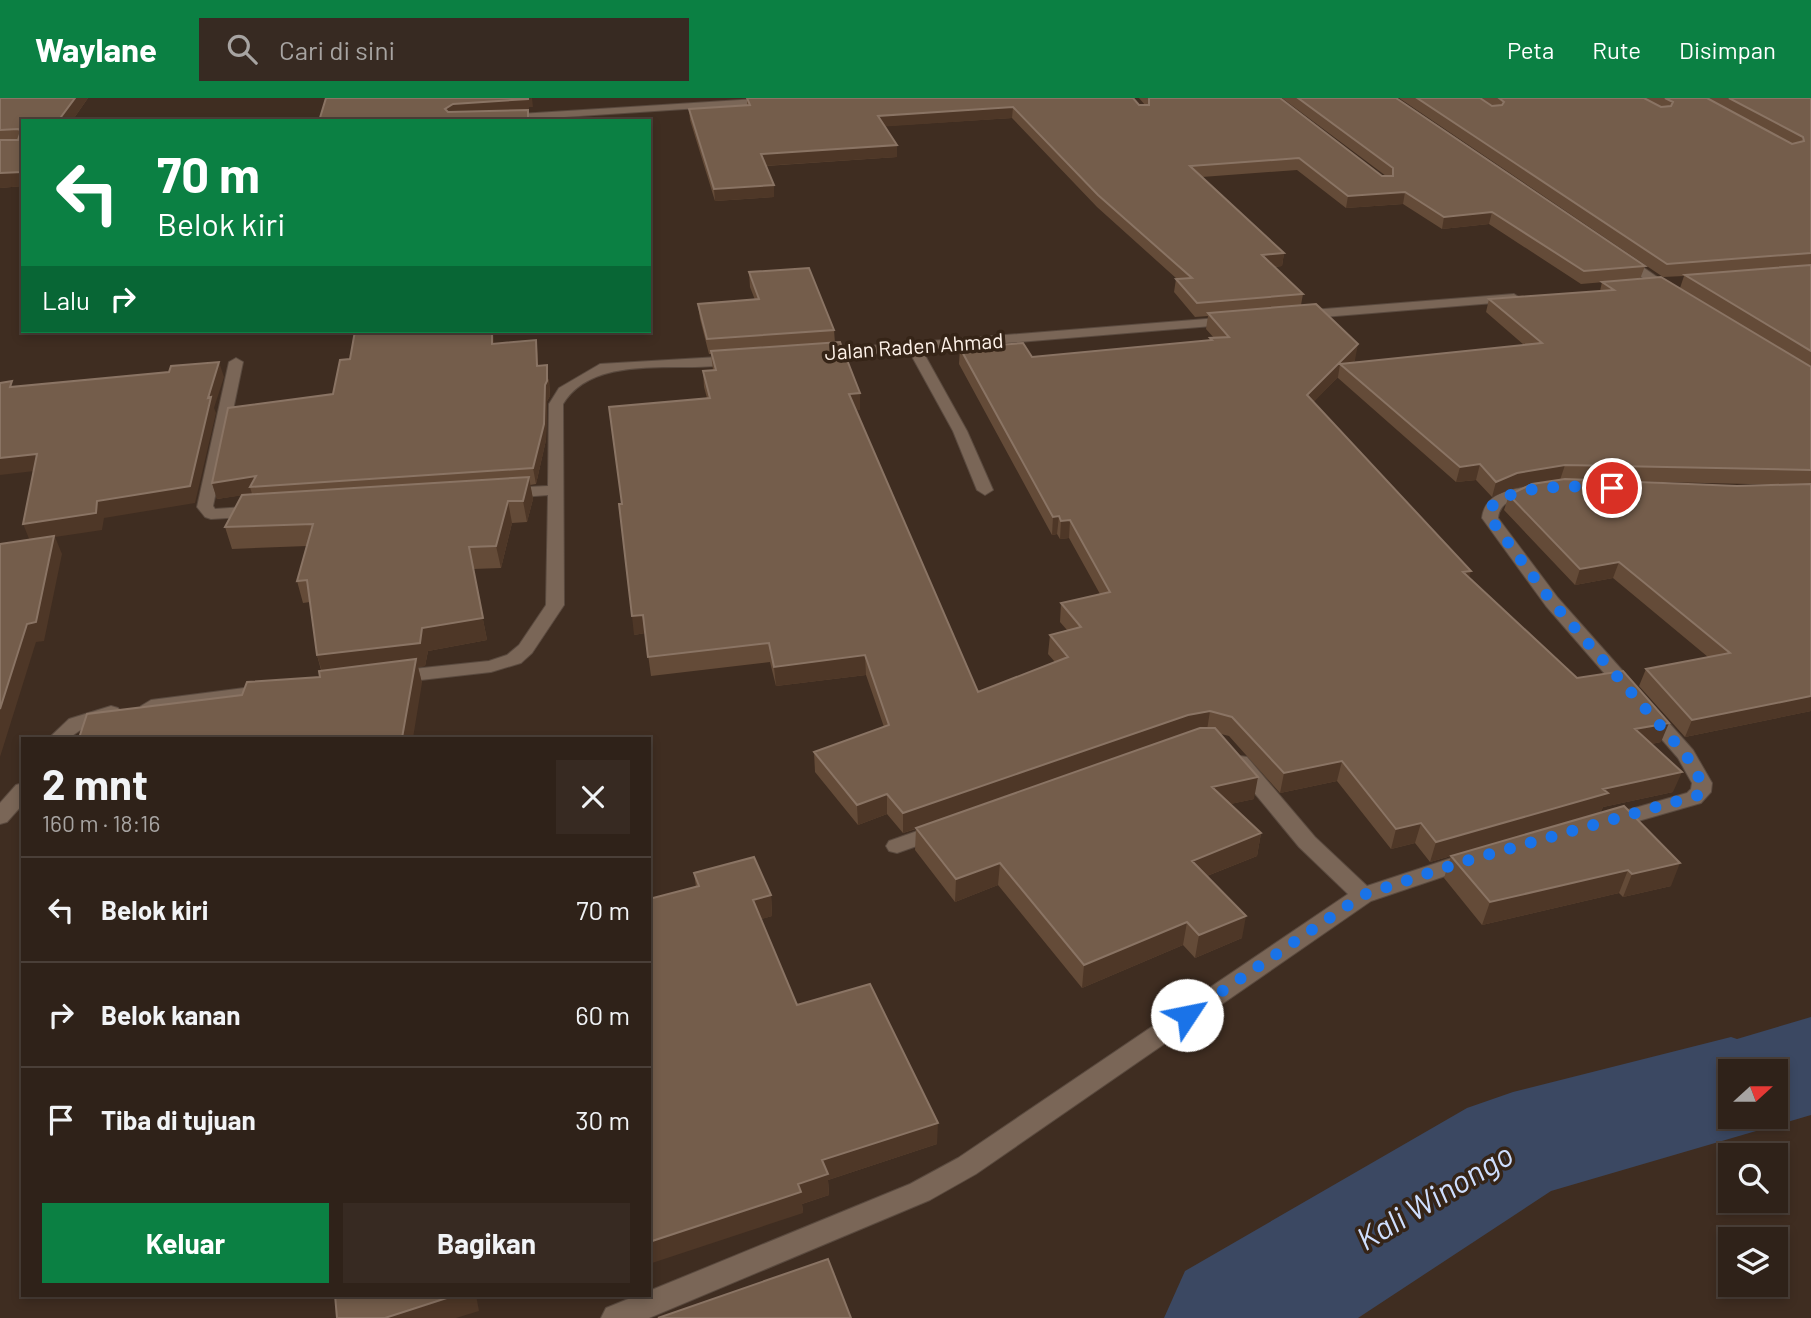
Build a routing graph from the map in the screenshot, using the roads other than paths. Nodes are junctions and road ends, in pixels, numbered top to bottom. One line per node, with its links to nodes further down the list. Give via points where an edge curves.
1 (790, 100): 2 (street)
2 (487, 119)
3 (1617, 255): 5 (street)
4 (1690, 283): 5 (street)
5 (1663, 286): 6 (street); 8 (street)
6 (1636, 288)
7 (1528, 297): 9 (street)
8 (1686, 300)
9 (1285, 317)
10 (1244, 320): 11 (street, Jalan Raden Ahmad)
11 (914, 347): 12 (street, Jalan Raden Ahmad); 17 (street, via 960,431)
12 (807, 355)
13 (753, 359): 16 (street, via 600,368 591,373 557,401)
14 (236, 362): 19 (street, via 205,507 211,514)
15 (1548, 488): 27 (street, via 1501,498 1493,504 1490,518 1552,602 1686,755 1702,783 1694,798)
16 (555, 490): 18 (street); 20 (street, via 555,605 526,649 491,666)
17 (985, 490)
18 (490, 495)
19 (274, 510)
20 (372, 679)
21 (287, 688): 22 (street, via 84,718)
22 (60, 737)
23 (1228, 750): 30 (street, via 1307,842)
24 (21, 792): 25 (street)
25 (0, 817)
26 (960, 823): 28 (street)
27 (1593, 827)
28 (897, 846)
29 (1489, 855): 30 (street)
30 (1363, 895): 31 (street, via 967,1166 920,1192)
31 (616, 1318)

